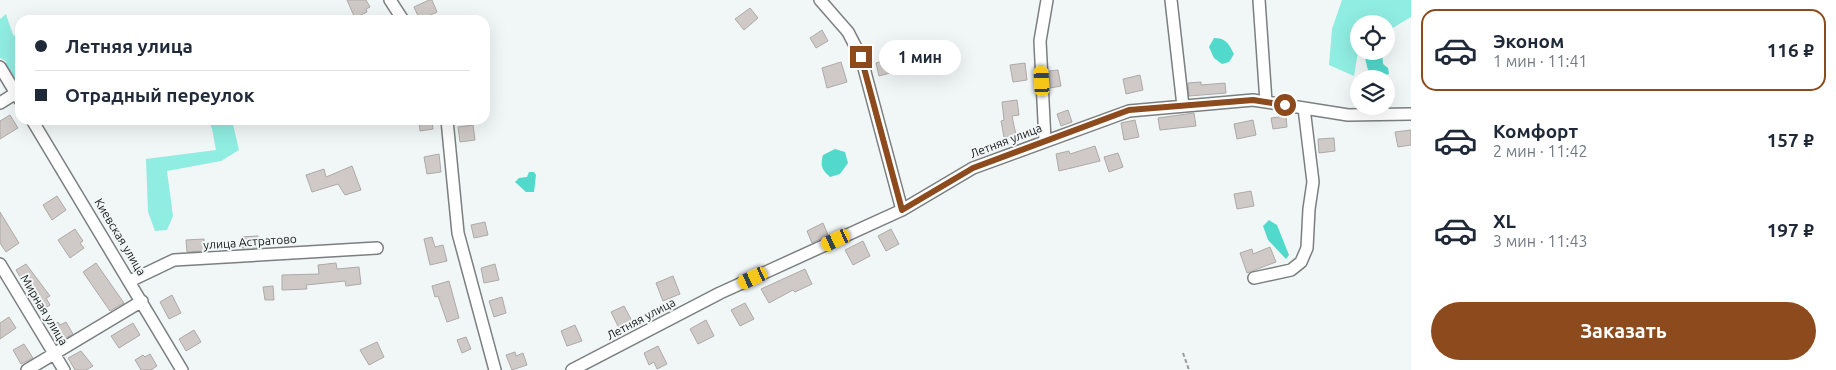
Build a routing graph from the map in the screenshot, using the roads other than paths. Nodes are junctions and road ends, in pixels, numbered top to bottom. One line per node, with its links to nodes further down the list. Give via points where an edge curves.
1 (390, 0): 6 (street)
2 (820, 0): 18 (street, via 848,32 861,57)
3 (1047, 0): 17 (street, via 1040,42)
4 (1171, 0): 12 (street)
5 (1259, 0): 10 (street)
6 (400, 15)
7 (0, 67): 8 (street)
8 (15, 92)
9 (15, 98): 11 (street)
10 (1266, 102): 12 (street, Летняя улица, via 1253,100); 13 (street, Летняя улица)
11 (0, 103)
12 (1183, 106): 17 (street, Летняя улица, via 1129,110)
13 (1304, 108): 14 (street, Летняя улица, via 1348,115); 21 (street, via 1313,182 1307,248 1301,262 1291,270)
14 (1411, 114)
15 (35, 125): 22 (street, Киевская улица)
16 (447, 125): 29 (street, via 458,232)
17 (1044, 141): 18 (street, Летняя улица, via 973,168)
18 (902, 210): 25 (street, Летняя улица, via 720,293)
19 (377, 248): 22 (street, улица Астратово, via 174,260)
20 (0, 264): 24 (street, Мирная улица)
21 (1254, 278)
22 (130, 281): 23 (street, Киевская улица)
23 (142, 301): 24 (street); 28 (street, Киевская улица)
24 (54, 354): 26 (street); 27 (street, Мирная улица)
25 (588, 365): 30 (street, Летняя улица)
26 (27, 370)
27 (64, 370)
28 (182, 370)
29 (495, 370)
30 (572, 370)

